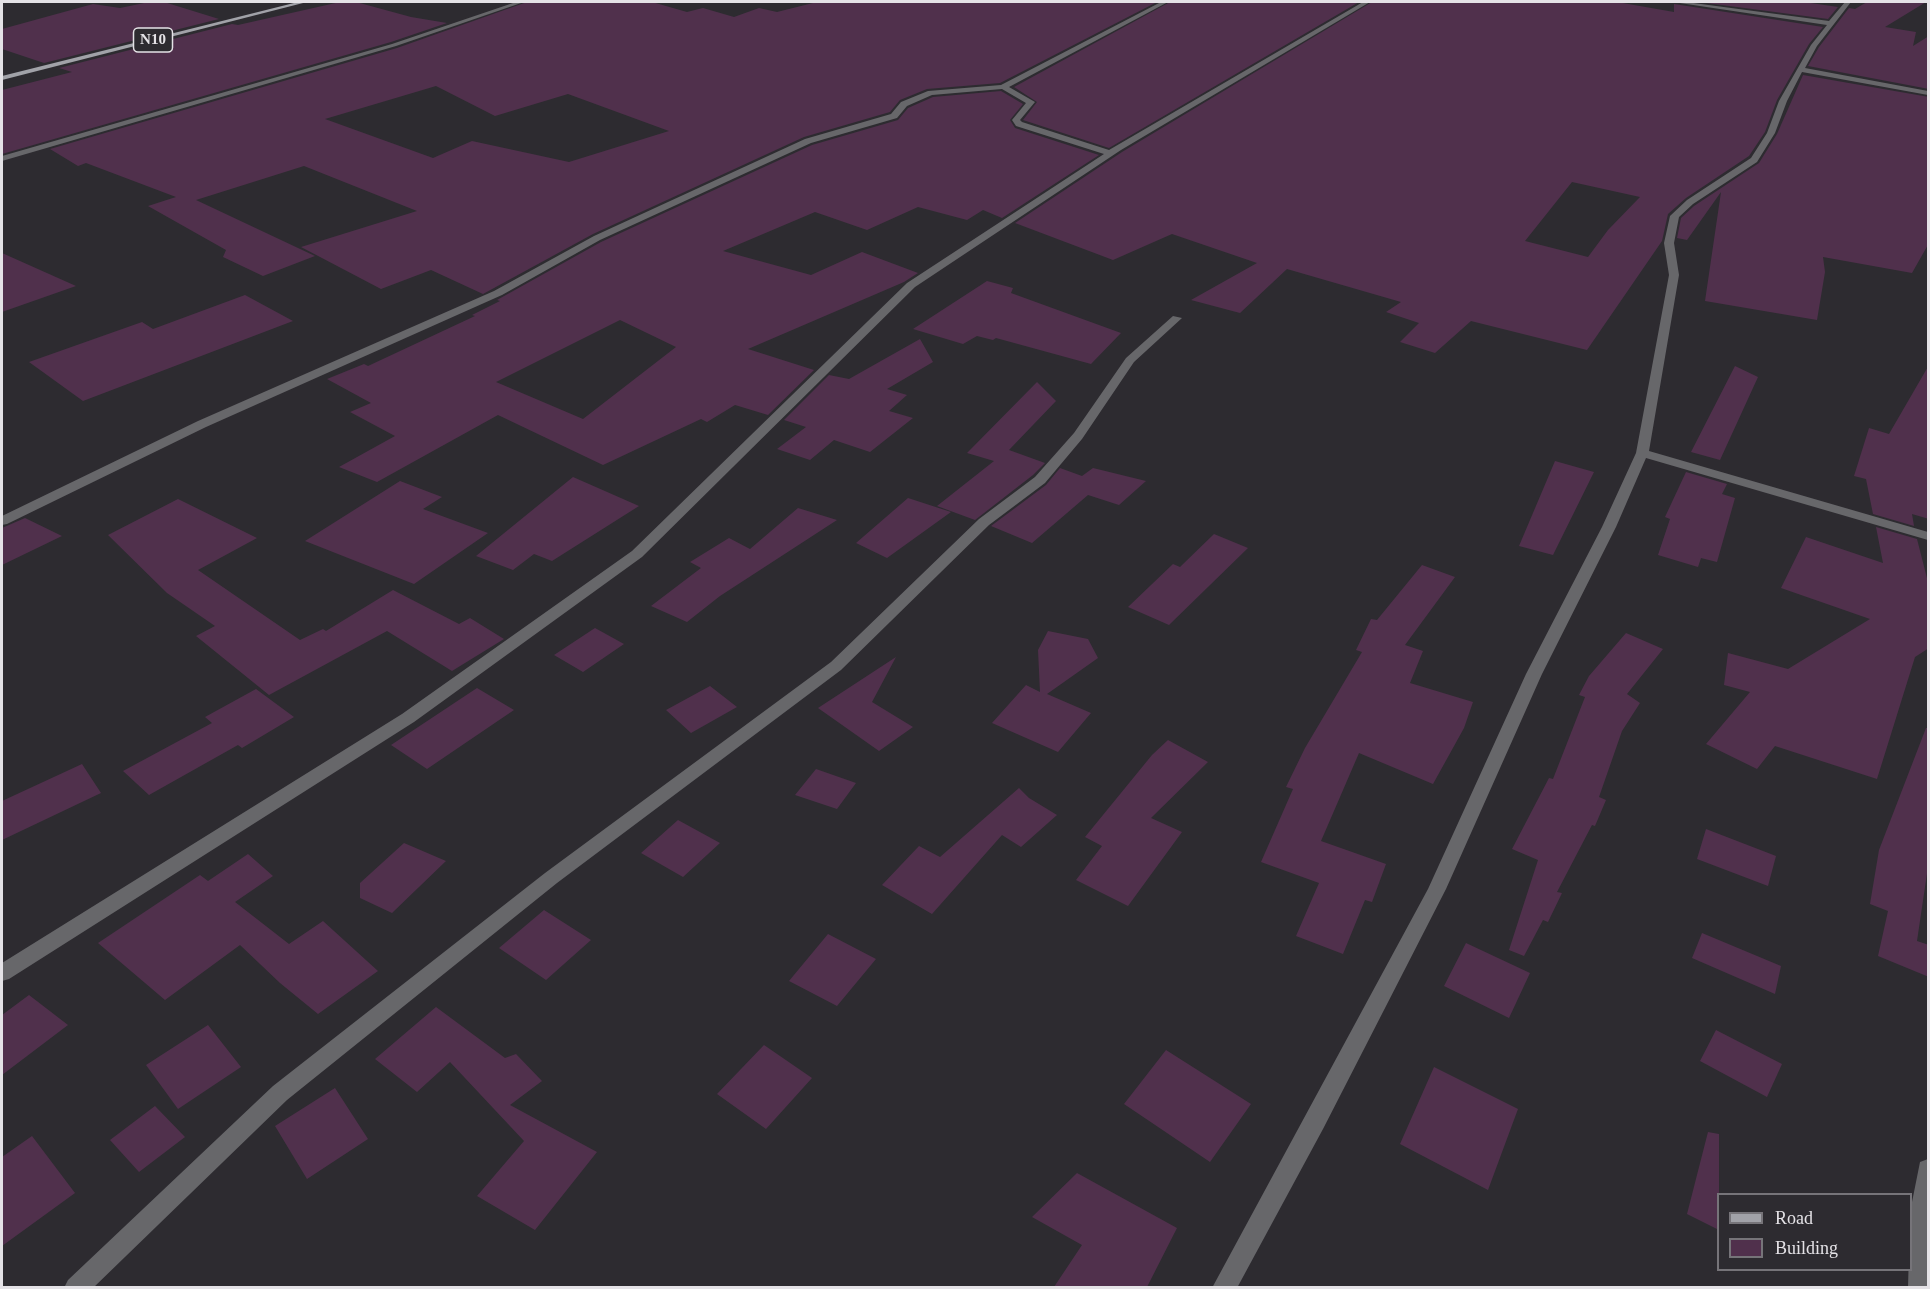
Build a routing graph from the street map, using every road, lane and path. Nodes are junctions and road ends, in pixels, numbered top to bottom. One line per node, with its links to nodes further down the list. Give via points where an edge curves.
1 (304, 2): 9 (main road, N10)
2 (521, 2): 13 (street, via 394,45)
3 (1165, 2): 10 (street)
4 (1367, 2): 12 (street)
5 (1676, 2): 7 (street)
6 (1848, 2): 7 (street)
7 (1829, 23): 8 (street)
8 (1801, 70): 11 (street); 15 (street, via 1754,160 1690,201 1675,216 1669,243 1674,275)
9 (2, 78)
10 (1003, 87): 12 (street, via 1031,102 1016,120 1018,124); 16 (street, via 931,93 904,104 894,116 808,141 597,238 498,293 202,424)
11 (1929, 93)
12 (1110, 153): 18 (street, via 912,285 637,554 408,718)
13 (2, 159)
14 (1177, 318): 20 (street, via 1130,360 1078,436 1040,480 984,522 836,666 551,878 280,1093)
15 (1642, 453): 17 (street); 21 (street, via 1534,674 1437,889)
16 (2, 521)
17 (1929, 536)
18 (2, 973)
19 (1929, 1169): 22 (street, via 1919,1231)
20 (76, 1287)
21 (1224, 1287)
22 (1920, 1287)

